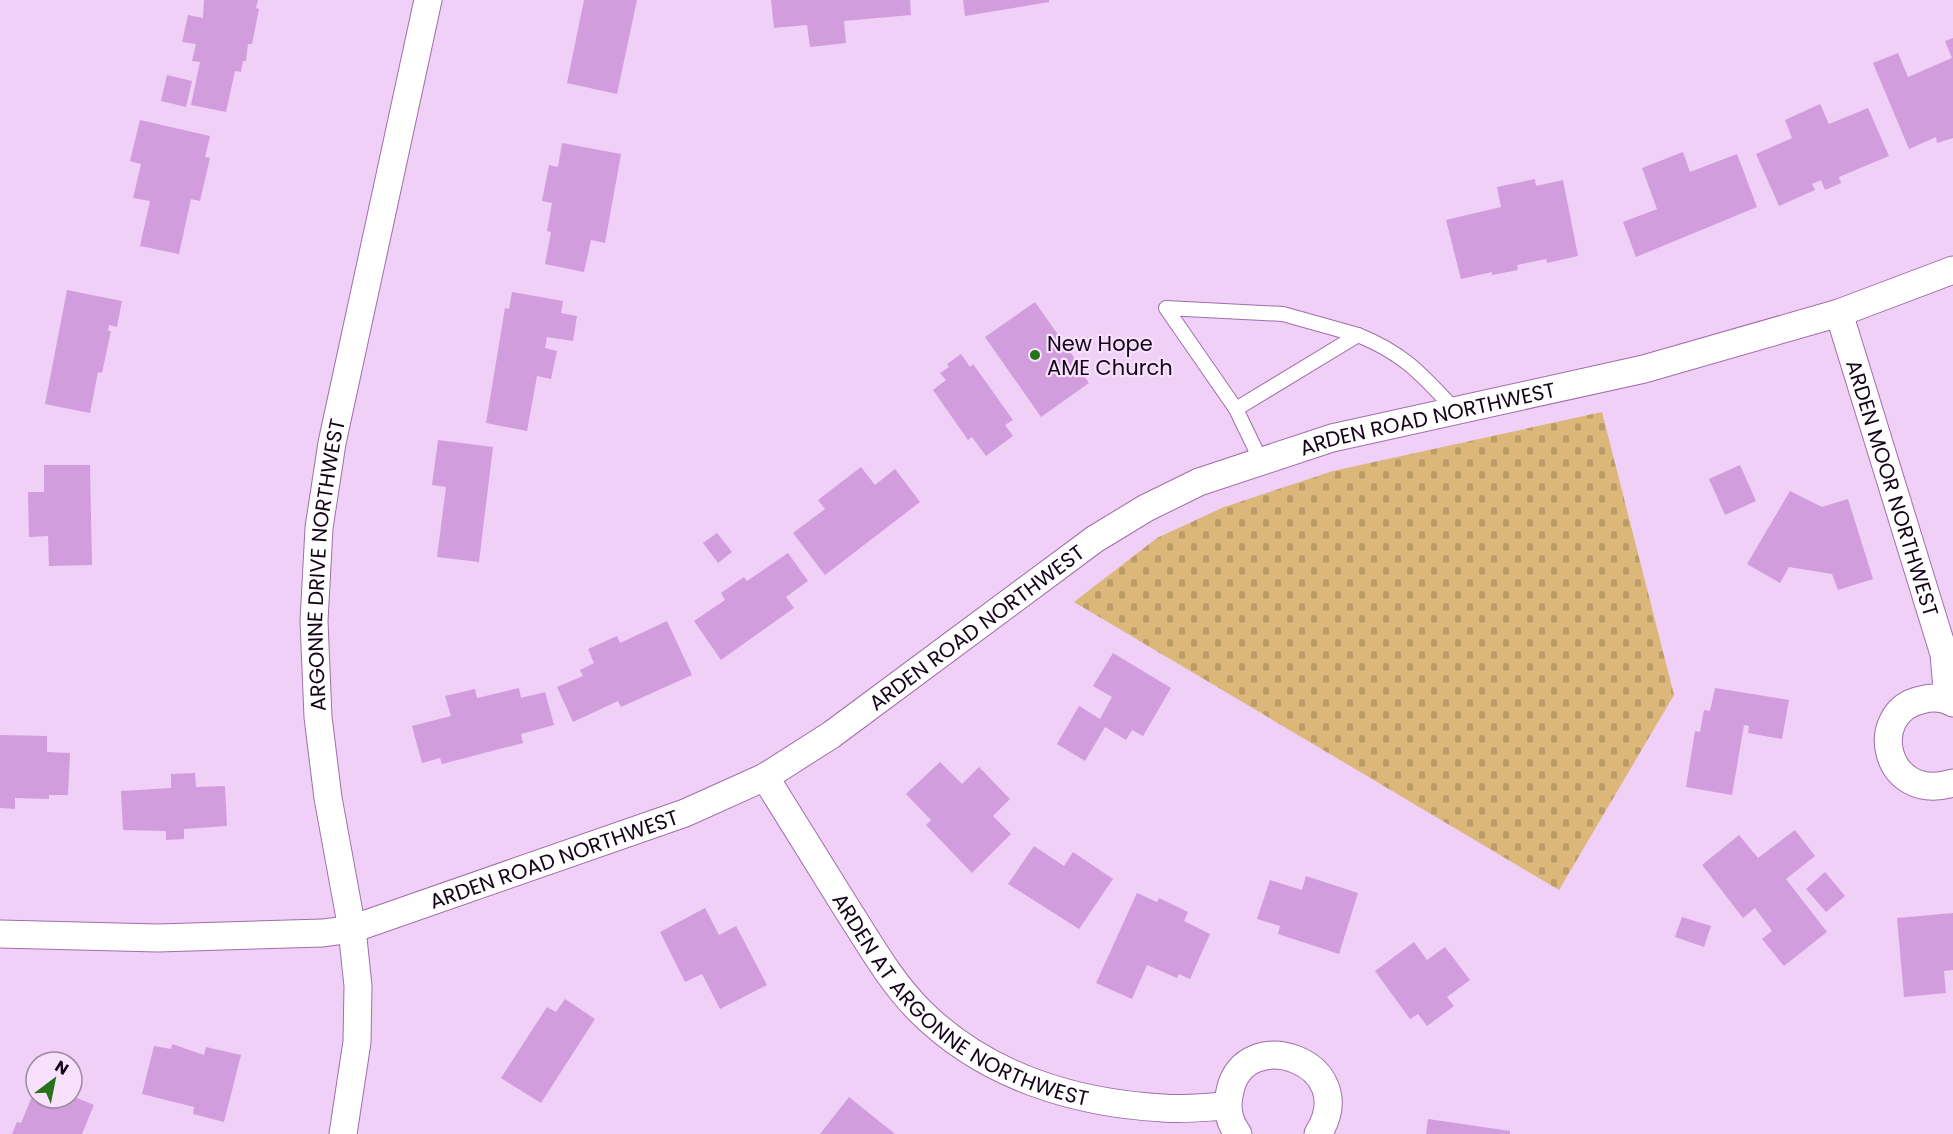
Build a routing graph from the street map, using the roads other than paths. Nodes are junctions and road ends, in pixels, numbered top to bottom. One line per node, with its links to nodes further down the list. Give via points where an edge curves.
1 (428, 0): 11 (street, ARGONNE DRIVE NORTHWEST, via 332,443 320,528 314,621 318,717 327,798)
2 (1953, 270): 3 (street, ARDEN ROAD NORTHWEST)
3 (1839, 313): 6 (street, ARDEN ROAD NORTHWEST, via 1644,369); 8 (street, ARDEN MOOR NORTHWEST, via 1944,654)
4 (1358, 335): 5 (lane); 5 (lane, via 1283,315 1166,308); 6 (lane, via 1412,364)
5 (1236, 409): 7 (lane)
6 (1455, 410): 7 (street, ARDEN ROAD NORTHWEST, via 1332,438)
7 (1261, 461): 9 (street, ARDEN ROAD NORTHWEST, via 1199,482 1095,539 831,735)
8 (1951, 701): 10 (street, ARDEN MOOR NORTHWEST, via 1931,697 1914,701 1900,712 1891,727 1888,745 1902,776 1935,788)
9 (765, 777): 11 (street, ARDEN ROAD NORTHWEST, via 685,813); 13 (street, ARDEN AT ARGONNE NORTHWEST, via 888,974 920,1011 952,1039 1003,1071 1059,1092 1165,1108)
10 (1953, 783)
11 (352, 929): 12 (street, ARDEN ROAD NORTHWEST, via 158,938); 14 (street, ARGONNE DRIVE NORTHWEST, via 358,986 357,1042)
12 (0, 934)
13 (1227, 1106): 15 (street); 16 (street, via 1230,1086 1241,1069 1257,1058 1277,1054 1296,1058 1313,1068 1324,1084 1329,1104)
14 (343, 1134)
15 (1238, 1134)
16 (1318, 1134)

